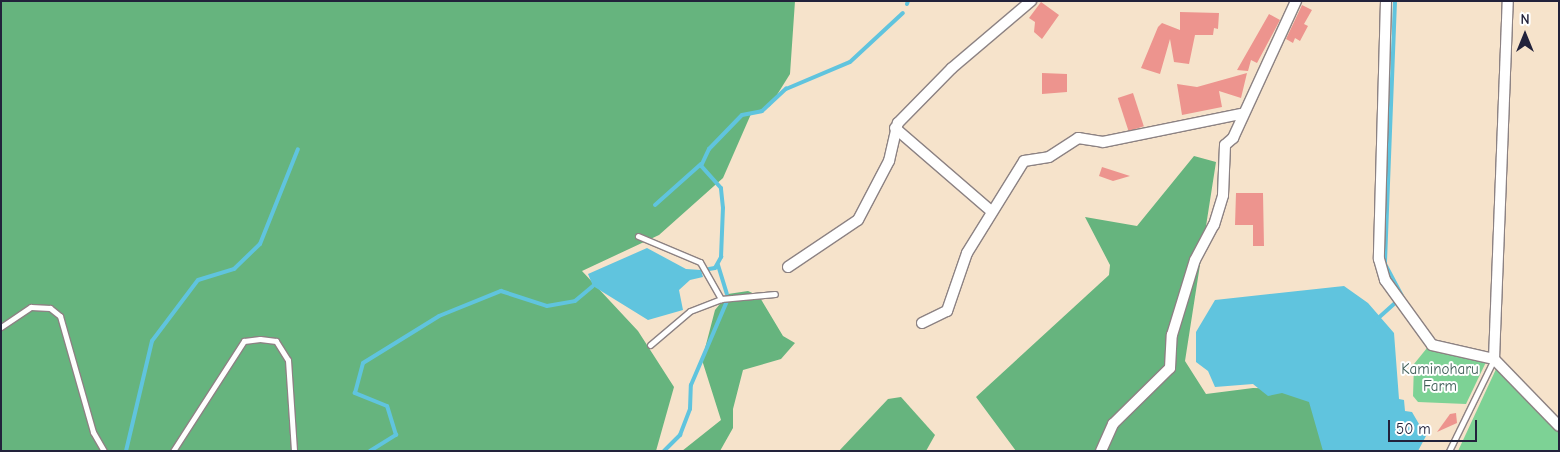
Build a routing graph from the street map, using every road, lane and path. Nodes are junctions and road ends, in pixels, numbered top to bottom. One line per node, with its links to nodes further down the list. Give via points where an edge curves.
1 (1031, 1): 6 (street, via 952,68)
2 (1296, 1): 5 (street)
3 (1386, 1): 15 (street, via 1379,259 1383,273 1432,345)
4 (1508, 1): 15 (street)
5 (1241, 114): 7 (street, via 1103,142 1078,138 1049,157 1024,161); 20 (street, via 1233,138 1225,146 1222,195 1214,225 1195,260 1172,335 1170,368 1113,424)
6 (895, 128): 7 (street); 9 (street, via 889,162 858,220)
7 (990, 210): 12 (street, via 967,253 947,311)
8 (638, 236): 11 (lane, via 700,262)
9 (788, 267)
10 (775, 294): 11 (lane)
11 (721, 299): 14 (lane, via 690,311)
12 (922, 323)
13 (1, 327): 17 (lane, via 31,307 50,308 60,316 93,432)
14 (650, 345)
15 (1494, 359): 16 (street); 21 (lane)
16 (1559, 426)
17 (104, 451)
18 (173, 451): 19 (lane, via 244,341 260,339 276,341 288,360)
19 (294, 451)
20 (1101, 451)
21 (1449, 451)

